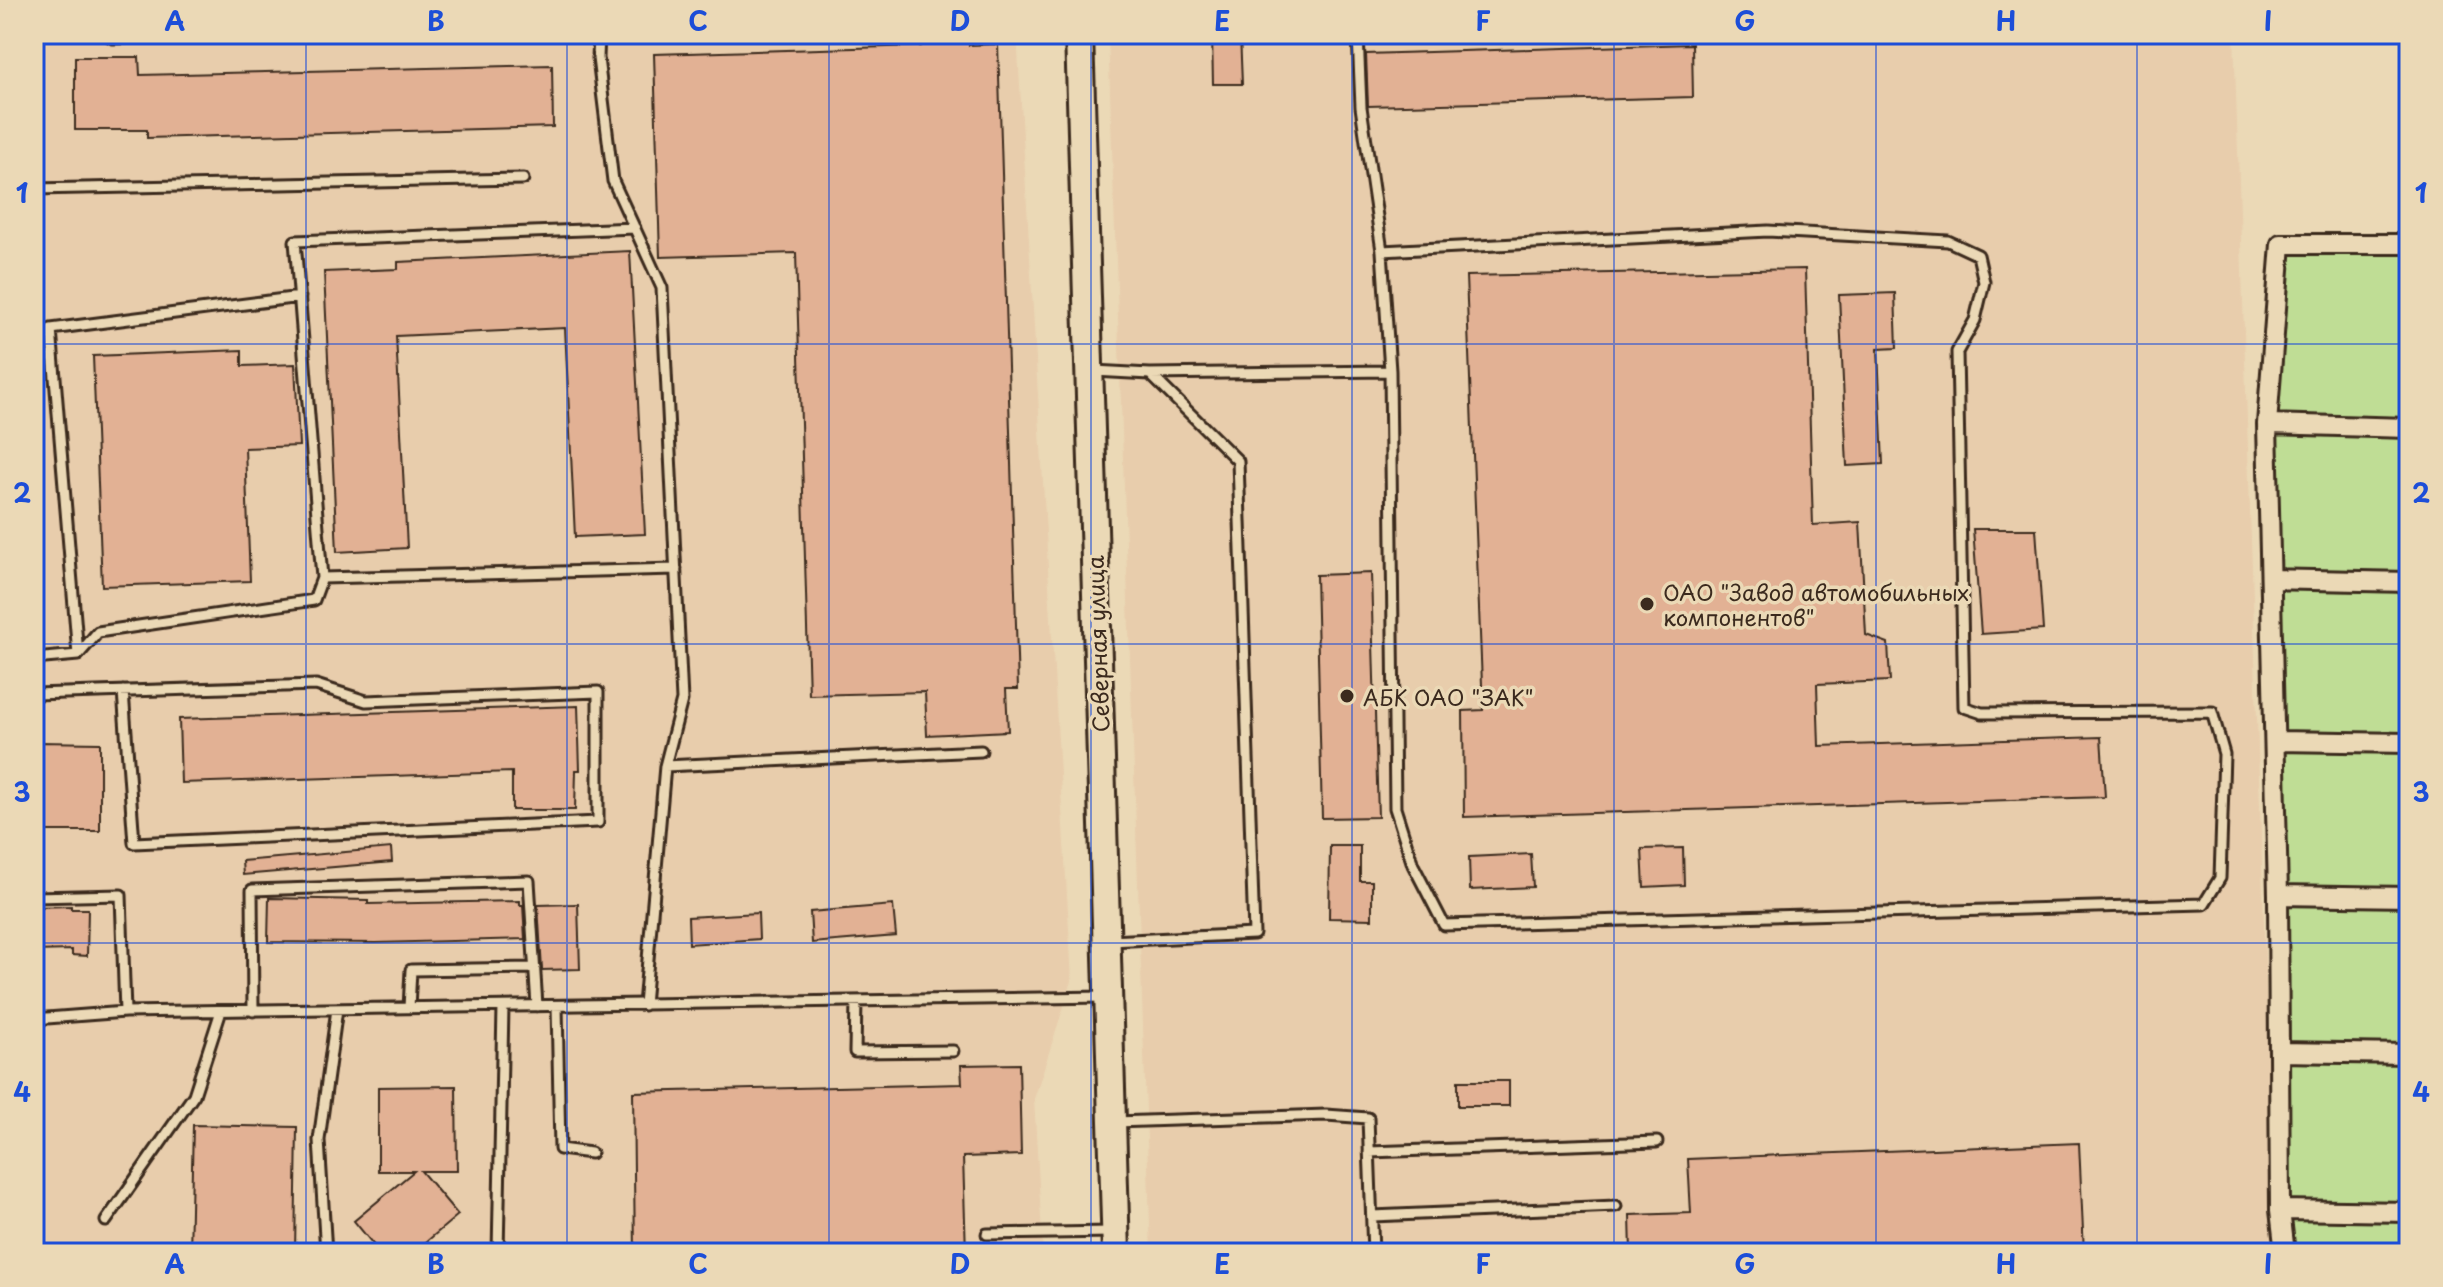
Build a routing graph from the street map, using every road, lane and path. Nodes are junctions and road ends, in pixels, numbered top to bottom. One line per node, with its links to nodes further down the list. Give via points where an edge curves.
1 (106, 34): 2 (lane)
2 (239, 34)
3 (599, 34): 8 (lane, via 613,181)
4 (1079, 34): 12 (main road, Северная улица)
5 (1358, 34): 10 (lane, via 1361,107)
6 (523, 179): 7 (lane)
7 (34, 189)
8 (635, 228): 11 (lane, via 295,241); 17 (lane, via 662,288)
9 (2409, 244): 15 (street, via 2281,244)
10 (1382, 251): 13 (lane); 13 (lane, via 1768,231 1948,241 1978,255 1984,282 1975,320 1957,352 1964,707 1982,713 2212,712 2224,754 2220,878 2204,904 1444,925 1413,865 1395,808)
11 (300, 297): 18 (lane); 21 (lane, via 51,329)
12 (1089, 370): 14 (lane); 32 (main road, Северная улица)
13 (1390, 371): 14 (lane)
14 (1150, 374): 32 (lane, via 1238,461 1254,934)
15 (2267, 424): 16 (street); 19 (street)
16 (2409, 428)
17 (676, 569): 18 (lane); 28 (lane, via 682,700)
18 (322, 578): 21 (lane, via 314,600 98,632)
19 (2271, 579): 20 (street); 25 (street)
20 (2409, 582)
21 (78, 655): 22 (lane)
22 (34, 659)
23 (123, 691): 23 (lane, via 316,685 366,701 598,692 598,822 134,843); 24 (lane)
24 (34, 694)
25 (2275, 741): 26 (street); 29 (street)
26 (2409, 743)
27 (981, 751): 28 (lane)
28 (665, 766): 36 (lane)
29 (2278, 895): 31 (street); 47 (street)
30 (34, 897): 44 (lane, via 121,895)
31 (2409, 897)
32 (1106, 941): 34 (main road, Северная улица)
33 (535, 968): 37 (lane); 40 (lane, via 411,970); 43 (lane, via 529,881 252,890)
34 (1108, 997): 35 (lane); 49 (main road, Северная улица)
35 (856, 1001): 36 (lane); 46 (lane, via 855,1052)
36 (644, 1005): 38 (lane)
37 (537, 1006): 38 (lane); 39 (lane)
38 (557, 1006): 52 (lane, via 560,1149)
39 (503, 1007): 40 (lane); 61 (lane)
40 (409, 1008): 41 (lane)
41 (337, 1009): 43 (lane); 60 (lane, via 319,1140)
42 (221, 1011): 43 (lane); 44 (lane); 57 (lane, via 194,1095)
43 (253, 1011)
44 (125, 1012): 45 (lane)
45 (34, 1019)
46 (953, 1051)
47 (2279, 1052): 48 (street); 54 (street)
48 (2409, 1054)
49 (1112, 1122): 51 (lane, via 1368,1118); 59 (main road, Северная улица)
50 (1657, 1142): 51 (lane)
51 (1369, 1152): 56 (lane)
52 (591, 1153)
53 (1616, 1206): 56 (lane)
54 (2280, 1210): 55 (street); 63 (street)
55 (2409, 1212)
56 (1372, 1216): 62 (lane)
57 (106, 1221)
58 (987, 1234): 59 (lane)
59 (1116, 1243)
60 (326, 1253)
61 (498, 1253)
62 (1373, 1253)
63 (2285, 1253)

